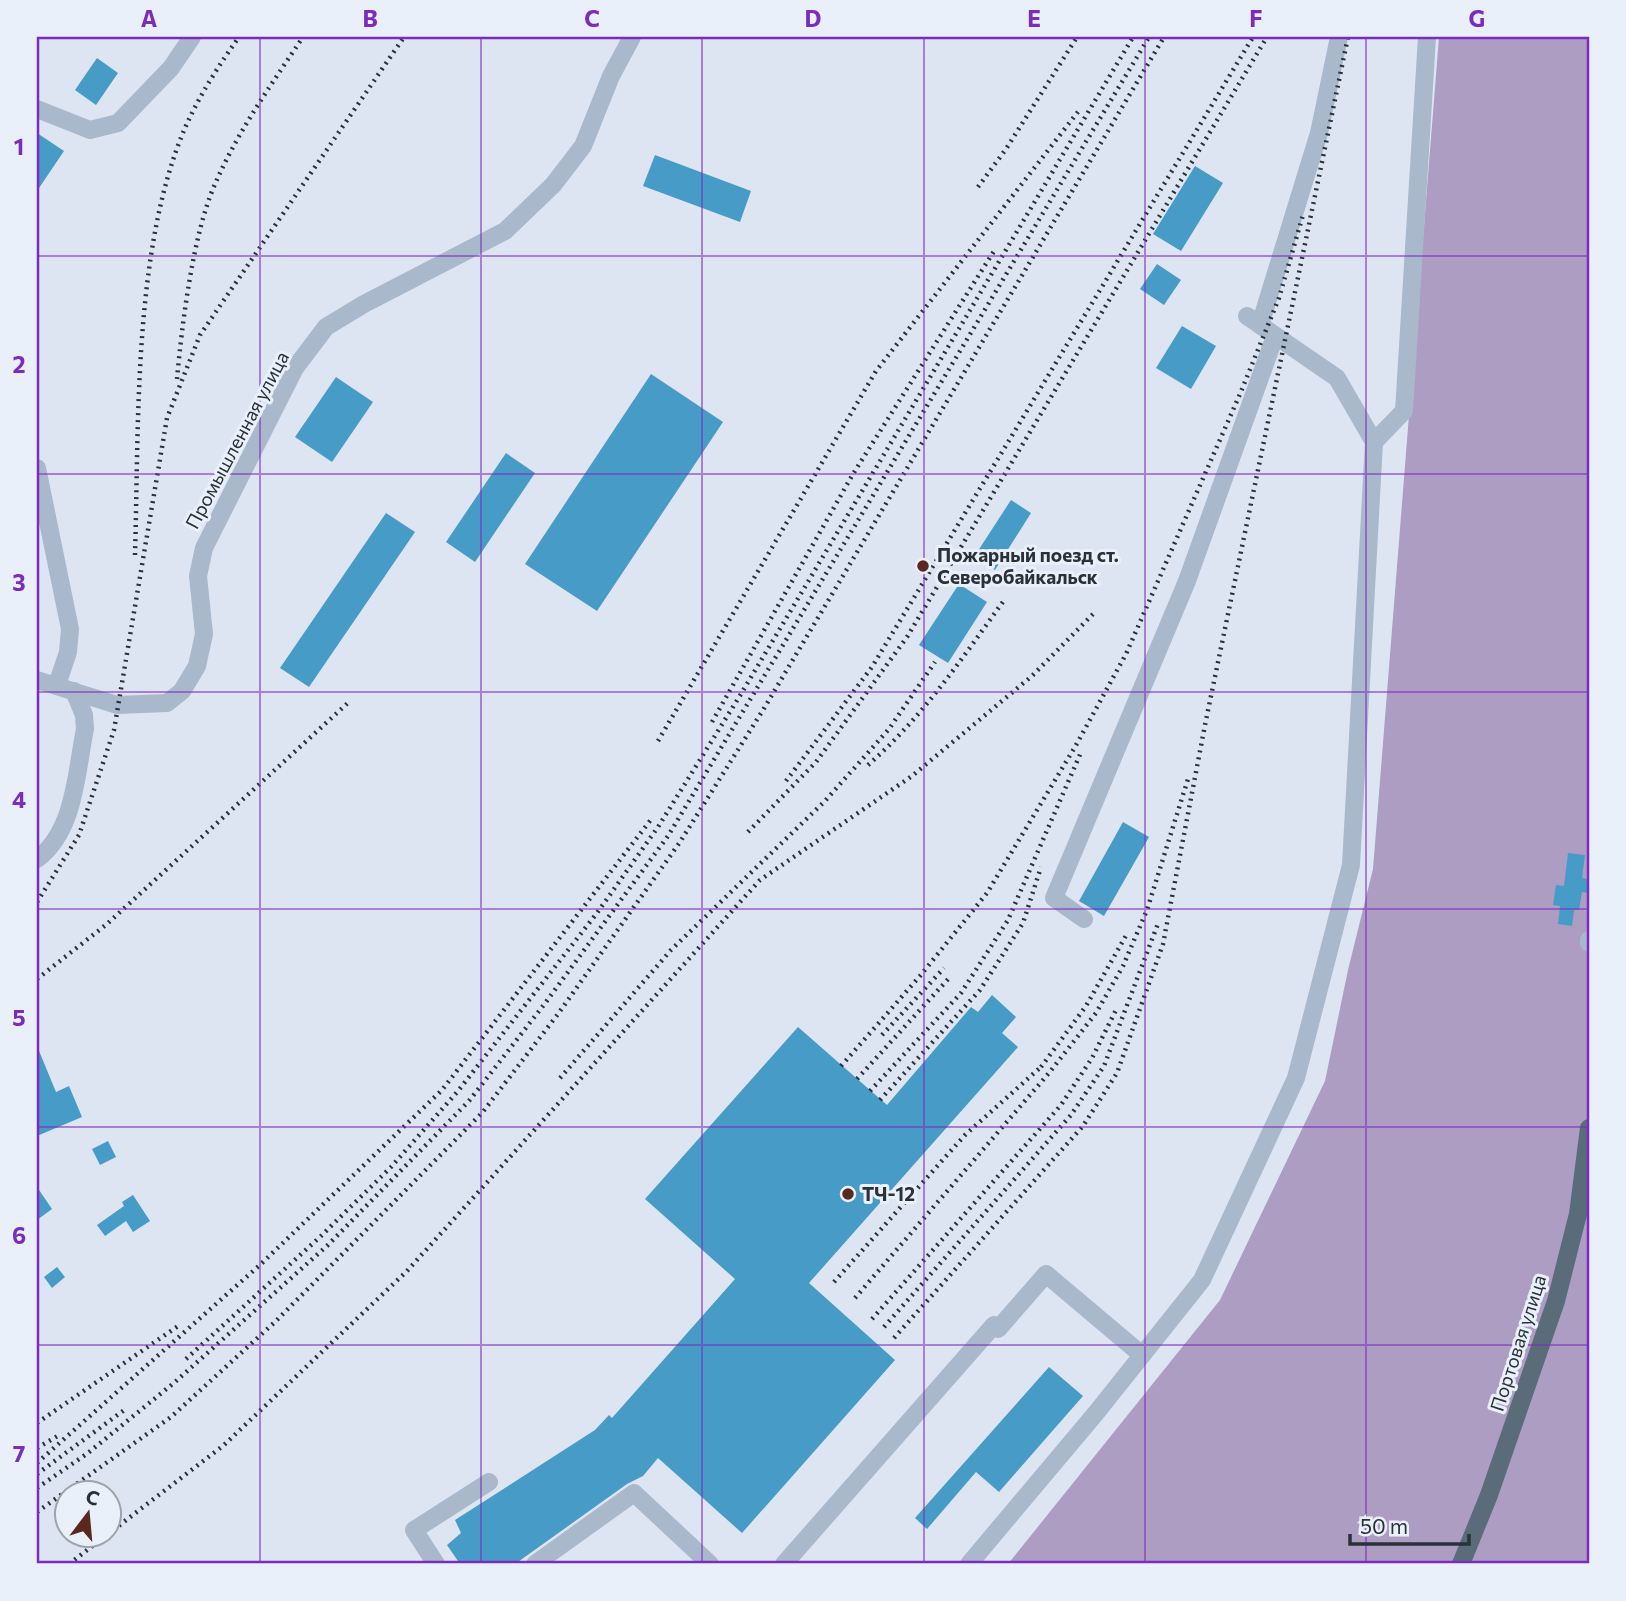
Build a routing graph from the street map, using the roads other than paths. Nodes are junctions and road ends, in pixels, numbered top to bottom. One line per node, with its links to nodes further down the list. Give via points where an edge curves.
1 (192, 37): 5 (street, via 172,68 118,123 90,130)
2 (632, 37): 10 (street, Промышленная улица, via 611,75 583,146 553,185 505,231 326,327 295,368 204,548 198,576 204,634 197,666 182,691 167,703 148,706 117,705)
3 (1339, 37): 6 (street, via 1319,133 1253,321)
4 (1427, 37): 7 (street, via 1404,411)
5 (37, 109)
6 (1275, 336): 7 (street, via 1337,378); 12 (street, via 1186,581 1054,898)
7 (1374, 442): 14 (street, via 1351,865 1296,1078 1202,1280)
8 (37, 468): 10 (street, via 70,629)
9 (37, 680): 10 (street, Промышленная улица)
10 (66, 688): 11 (street, via 84,715 85,729 66,822 51,849)
11 (37, 859)
12 (1084, 919)
13 (1589, 1128): 21 (main road, Портовая улица, via 1578,1214 1556,1301)
14 (1142, 1355): 19 (street, via 1046,1274 998,1329 994,1325); 20 (street)
15 (489, 1482): 16 (street, via 414,1530)
16 (436, 1564)
17 (535, 1564): 18 (street, via 634,1493)
18 (710, 1564)
19 (784, 1564)
20 (969, 1564)
21 (1461, 1564)

